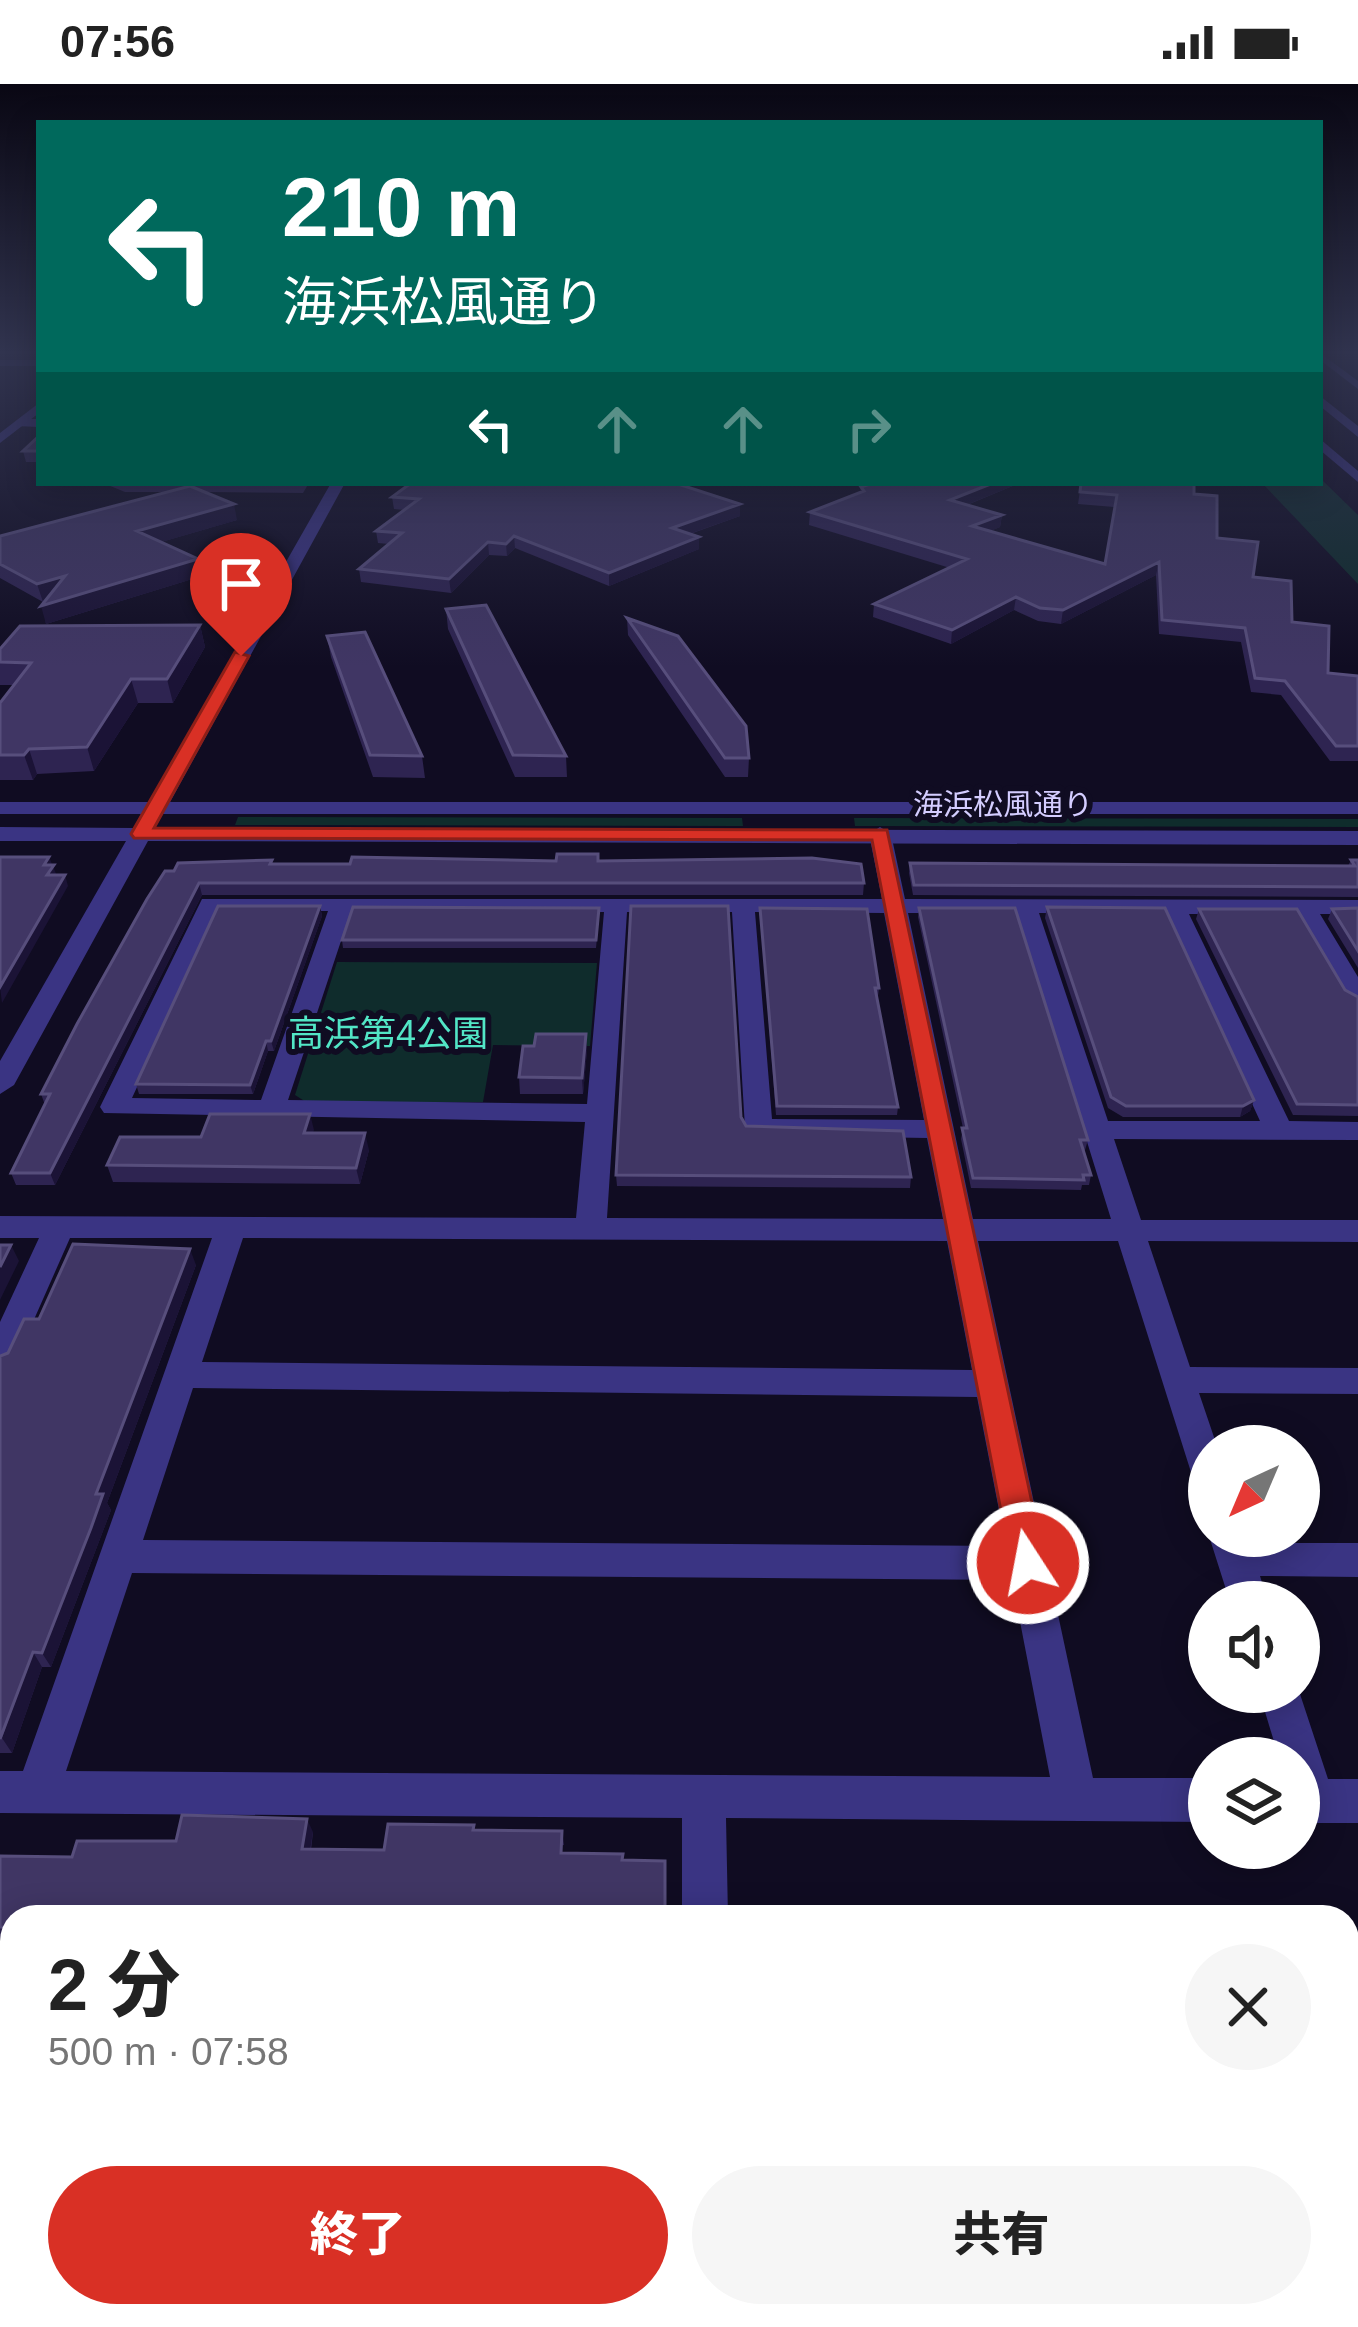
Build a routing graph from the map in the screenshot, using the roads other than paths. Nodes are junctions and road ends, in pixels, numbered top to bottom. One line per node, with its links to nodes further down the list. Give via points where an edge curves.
1 (1336, 458): 2 (street)
2 (1358, 478)
3 (336, 486): 5 (street)
4 (0, 808): 5 (street, 海浜松風通り)
5 (156, 808): 7 (street, 海浜松風通り); 9 (street)
6 (1358, 808): 7 (street, 海浜松風通り)
7 (797, 809): 10 (street)
8 (0, 834): 9 (street, 海浜松風通り)
9 (141, 834): 10 (street, 海浜松風通り); 22 (street)
10 (801, 834): 11 (street, 海浜松風通り)
11 (880, 834): 12 (street, 海浜松風通り); 16 (street)
12 (1358, 838)
13 (342, 904): 14 (street); 23 (street); 23 (street, via 210,904 114,1107)
14 (616, 905): 15 (street); 24 (street)
15 (743, 905): 16 (street); 25 (street, via 759,1128)
16 (895, 906): 17 (street); 25 (street)
17 (1025, 906): 18 (street); 26 (street)
18 (1174, 907): 19 (street); 27 (street)
19 (1304, 907): 20 (street); 21 (street)
20 (1358, 907)
21 (1358, 998)
22 (0, 1085)
23 (272, 1110): 24 (street)
24 (600, 1113): 29 (street)
25 (939, 1129): 31 (street)
26 (1097, 1130): 27 (street); 34 (street)
27 (1279, 1131): 28 (street)
28 (1358, 1131)
29 (591, 1226): 31 (street); 33 (street)
30 (0, 1227): 32 (street)
31 (960, 1227): 34 (street); 40 (street)
32 (59, 1228): 33 (street); 36 (street)
33 (231, 1228): 37 (street)
34 (1129, 1230): 35 (street); 38 (street)
35 (1358, 1231)
36 (0, 1358)
37 (180, 1375): 40 (street); 42 (street)
38 (1178, 1380): 39 (street); 41 (street)
39 (1358, 1381)
40 (992, 1384): 45 (street)
41 (1192, 1425)
42 (117, 1556): 45 (street); 46 (street)
43 (1320, 1556): 44 (street)
44 (1358, 1560)
45 (1028, 1563): 48 (street)
46 (18, 1792): 47 (street)
47 (704, 1797): 48 (street); 52 (street)
48 (1076, 1800): 49 (street)
49 (1188, 1801)
50 (1320, 1801): 51 (street)
51 (1358, 1802)
52 (705, 1905)

